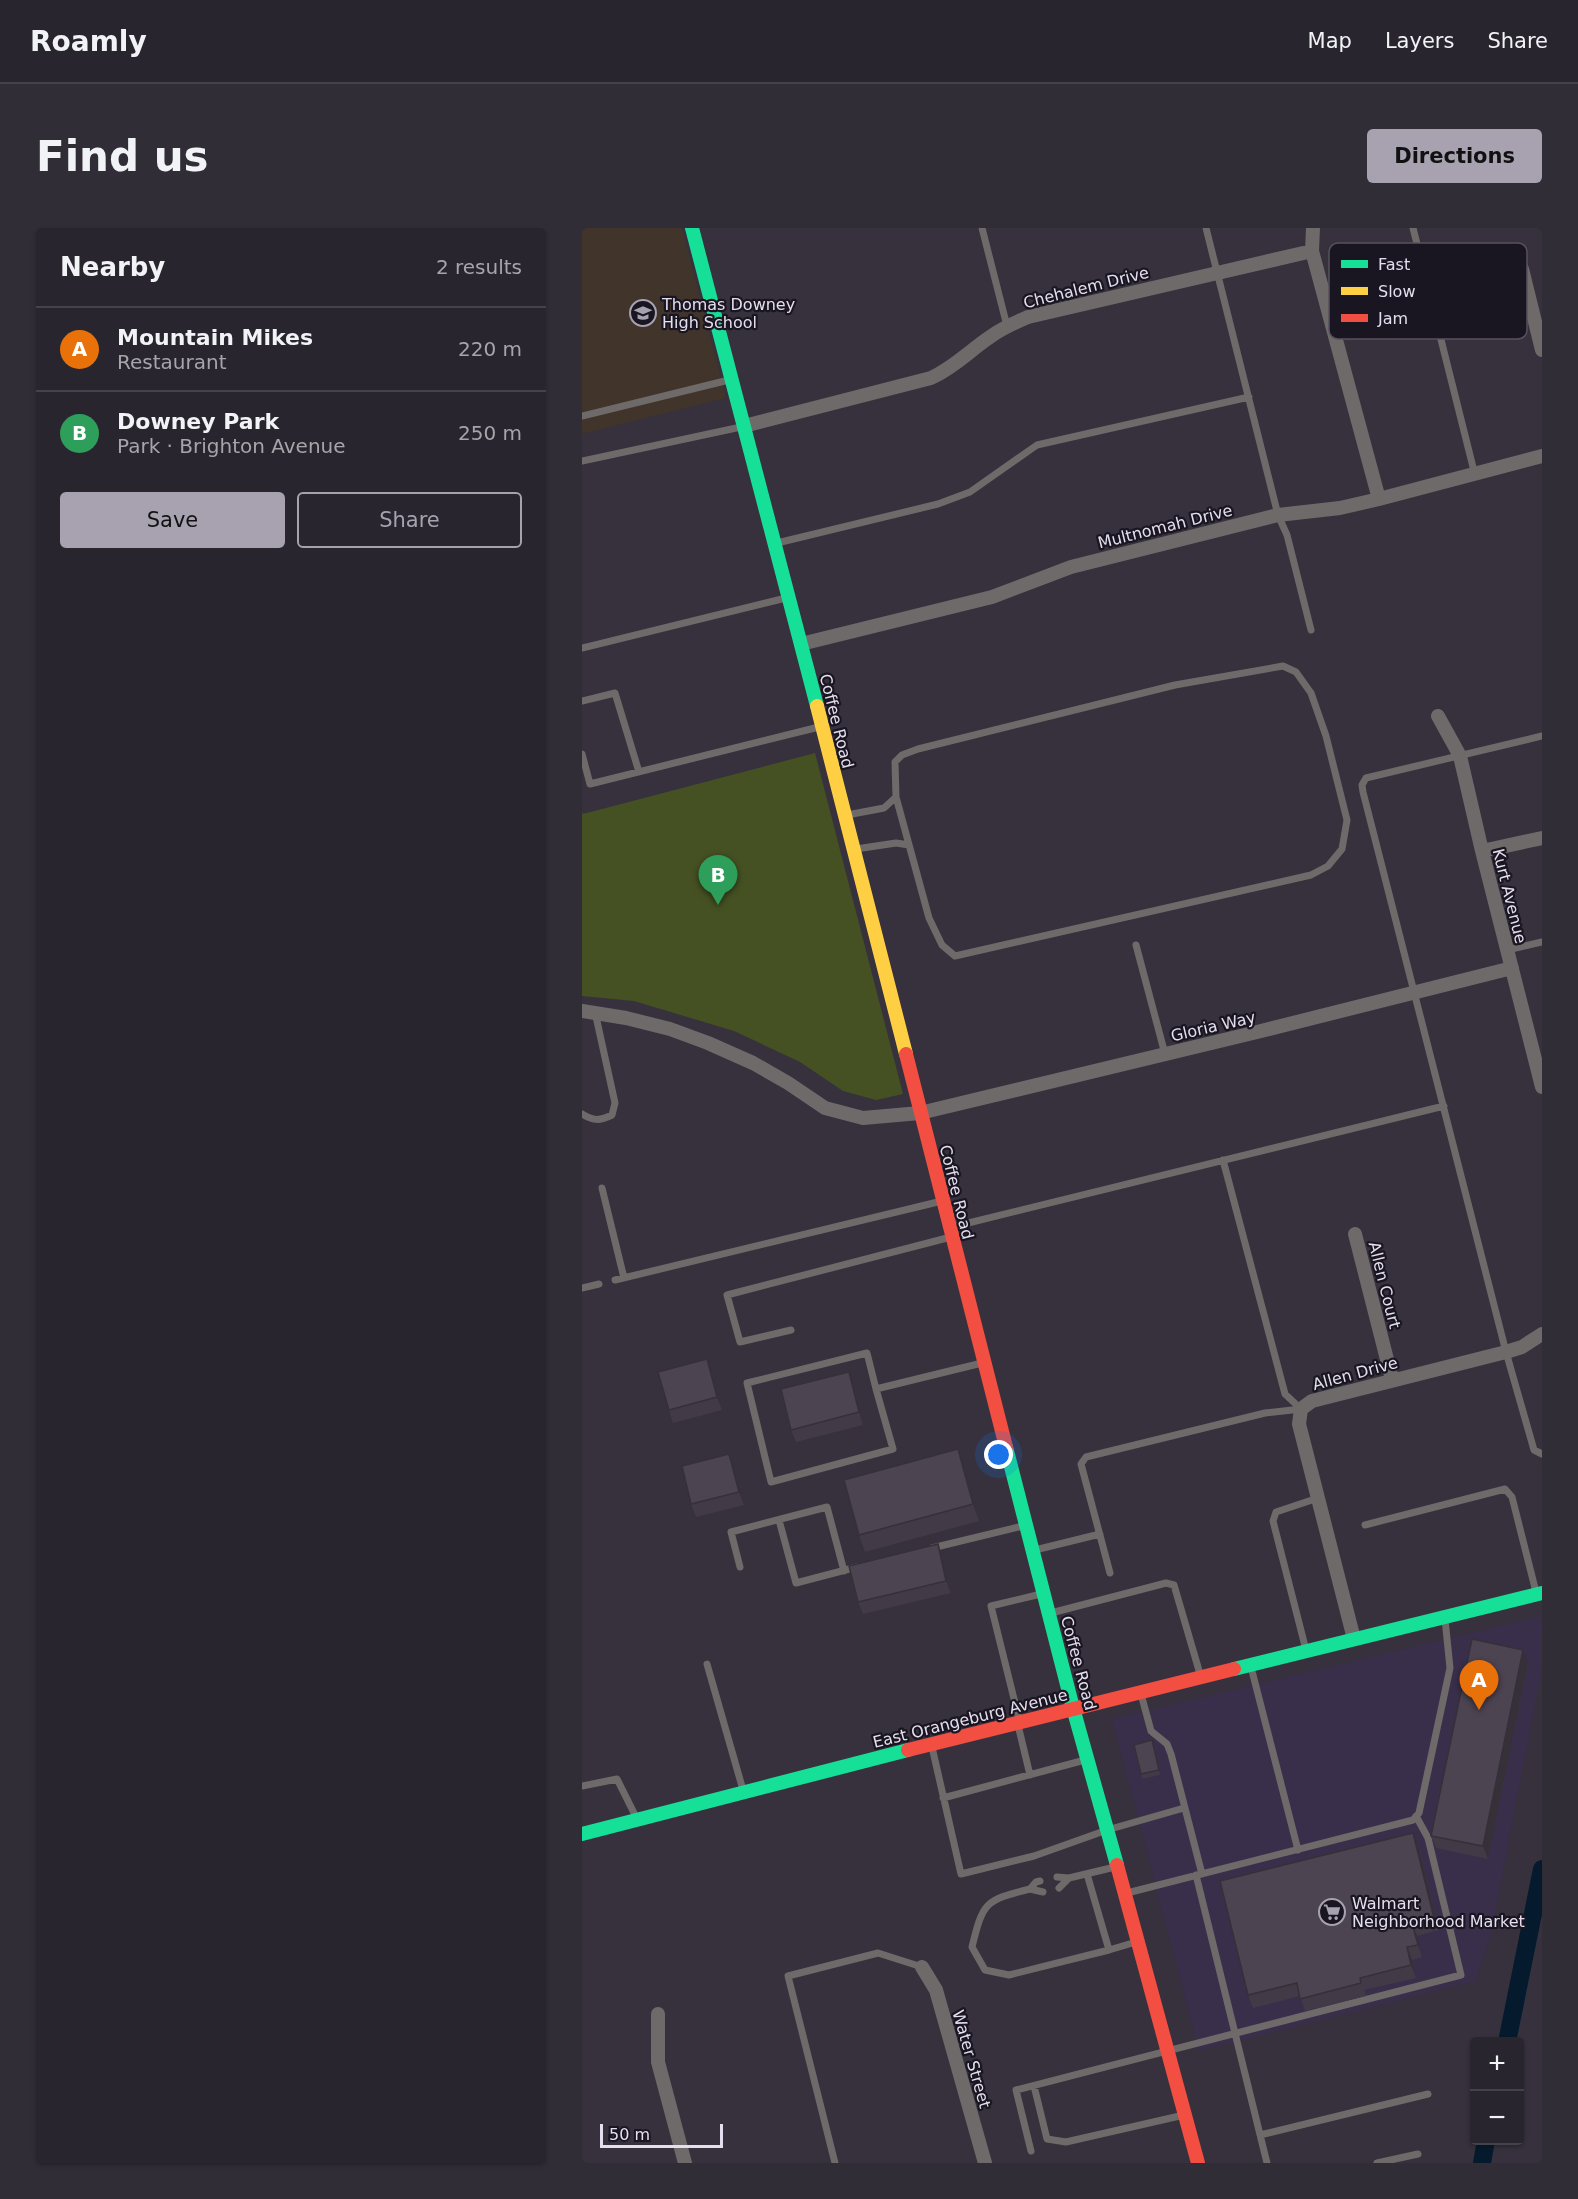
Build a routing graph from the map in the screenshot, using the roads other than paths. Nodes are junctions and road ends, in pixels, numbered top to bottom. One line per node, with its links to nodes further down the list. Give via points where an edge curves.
1 (692, 228): 15 (main road, Coffee Road)
2 (982, 228): 11 (lane)
3 (1206, 228): 8 (lane)
4 (1313, 228): 7 (street)
5 (1413, 228): 6 (lane)
6 (1417, 243)
7 (1312, 251): 8 (street, Chehalem Drive); 10 (street)
8 (1217, 273): 11 (street, Chehalem Drive, via 1028,317); 16 (lane)
9 (1527, 289): 14 (street)
10 (1329, 314)
11 (1007, 326): 18 (street, Chehalem Drive, via 959,363 931,378)
12 (1336, 339): 22 (street)
13 (1441, 339): 21 (lane)
14 (1542, 350)
15 (731, 379): 17 (lane); 18 (main road, Coffee Road)
16 (1249, 396): 23 (lane); 24 (lane, via 1037,445 970,492 938,504)
17 (582, 417)
18 (744, 426): 20 (lane); 24 (main road, Coffee Road)
19 (1542, 456): 21 (street, Multnomah Drive)
20 (582, 461)
21 (1475, 475): 22 (street, Multnomah Drive)
22 (1379, 500): 23 (street, Multnomah Drive)
23 (1278, 514): 26 (lane); 27 (street, Multnomah Drive, via 1071,567 992,597)
24 (775, 544): 25 (main road, Coffee Road)
25 (789, 598): 27 (main road, Coffee Road); 28 (lane)
26 (1311, 630)
27 (801, 644): 31 (main road, Coffee Road)
28 (582, 648)
29 (582, 701): 35 (lane, via 615,693)
30 (1438, 716): 34 (street, Kurt Avenue)
31 (822, 727): 35 (lane); 37 (main road, Coffee Road)
32 (1542, 736): 34 (lane)
33 (582, 754): 35 (lane, via 590,784)
34 (1460, 756): 41 (street, Kurt Avenue); 46 (lane, via 1366,778 1362,785)
35 (639, 772)
36 (896, 797): 37 (lane, via 884,808); 39 (lane); 39 (lane, via 895,762 918,749 1175,685 1282,666 1296,672 1311,693 1347,820 1342,849 1328,866 1311,875 955,956 942,945 929,918)
37 (844, 815): 40 (main road, Coffee Road)
38 (1542, 838): 41 (street)
39 (909, 845): 40 (lane, via 896,843)
40 (853, 850): 51 (main road, Coffee Road)
41 (1482, 851): 44 (street, Kurt Avenue)
42 (1542, 942): 44 (lane)
43 (1136, 945): 48 (lane)
44 (1507, 950): 45 (street, Kurt Avenue)
45 (1512, 968): 46 (street, Gloria Way); 49 (street, Kurt Avenue)
46 (1415, 993): 48 (street, Gloria Way); 50 (lane)
47 (588, 1012): 51 (street, Gloria Way, via 670,1029 708,1043 753,1063 825,1108 863,1118); 52 (lane, via 615,1103 612,1115 603,1120 591,1120)
48 (1165, 1054): 51 (street, Gloria Way)
49 (1542, 1087)
50 (1444, 1106): 53 (lane); 64 (lane)
51 (920, 1113): 55 (main road, Coffee Road)
52 (582, 1114)
53 (1223, 1160): 56 (lane); 68 (lane, via 1285,1394)
54 (602, 1188): 58 (lane)
55 (942, 1202): 56 (main road, Coffee Road); 58 (lane)
56 (950, 1232): 62 (lane, via 727,1294 740,1342); 65 (main road, Coffee Road)
57 (1355, 1234): 66 (street, Allen Court)
58 (624, 1278): 59 (lane)
59 (615, 1280)
60 (599, 1284): 61 (lane)
61 (582, 1288)
62 (791, 1330)
63 (1542, 1334): 64 (street, Allen Drive)
64 (1506, 1352): 66 (street, Allen Drive); 69 (lane, via 1534,1450)
65 (984, 1362): 67 (lane); 72 (main road, Coffee Road)
66 (1392, 1379): 68 (street, Allen Drive, via 1312,1401)
67 (876, 1389): 67 (lane, via 892,1449 771,1482 747,1383 867,1353)
68 (1301, 1409): 70 (street, Allen Drive, via 1299,1424); 74 (lane, via 1265,1413 1086,1457 1081,1464)
69 (1542, 1454)
70 (1318, 1498): 85 (street, Allen Drive); 86 (lane, via 1276,1512 1273,1521)
71 (779, 1520): 78 (lane, via 731,1532); 79 (lane, via 796,1583); 79 (lane, via 827,1507)
72 (1026, 1525): 75 (main road, Coffee Road); 76 (lane)
73 (1365, 1525): 82 (lane, via 1505,1489 1512,1497)
74 (1100, 1534): 75 (lane); 80 (lane)
75 (1032, 1550): 81 (main road, Coffee Road)
76 (923, 1551)
77 (867, 1565): 79 (lane)
78 (740, 1567)
79 (844, 1571)
80 (1110, 1573)
81 (1044, 1594): 83 (main road, Coffee Road); 92 (lane, via 991,1606)
82 (1539, 1594): 84 (main road, East Orangeburg Avenue)
83 (1048, 1614): 89 (lane, via 1166,1583 1174,1585); 91 (main road, Coffee Road)
84 (1445, 1617): 85 (main road, East Orangeburg Avenue); 100 (lane, via 1450,1668)
85 (1354, 1639): 86 (main road, East Orangeburg Avenue)
86 (1306, 1651): 88 (main road, East Orangeburg Avenue)
87 (707, 1664): 97 (lane)
88 (1251, 1665): 89 (main road, East Orangeburg Avenue); 104 (lane)
89 (1201, 1677): 90 (main road, East Orangeburg Avenue)
90 (1140, 1692): 91 (main road, East Orangeburg Avenue); 99 (lane, via 1151,1731 1167,1744 1171,1754)
91 (1073, 1708): 92 (main road, East Orangeburg Avenue); 94 (main road, Coffee Road)
92 (1019, 1722): 93 (main road, East Orangeburg Avenue); 95 (lane)
93 (931, 1744): 97 (main road, East Orangeburg Avenue); 98 (lane)
94 (1088, 1760): 95 (lane); 102 (main road, Coffee Road)
95 (1030, 1775): 98 (lane)
96 (582, 1786): 101 (lane, via 617,1779)
97 (743, 1793): 101 (main road, East Orangeburg Avenue)
98 (943, 1798): 102 (lane, via 961,1874 1034,1857)
99 (1185, 1808): 102 (lane); 107 (lane)
100 (1416, 1816): 104 (lane, via 1413,1820); 119 (lane, via 1428,1838 1461,1975)
101 (638, 1820): 103 (main road, East Orangeburg Avenue)
102 (1107, 1830): 105 (main road, Coffee Road)
103 (582, 1834)
104 (1298, 1850): 107 (lane)
105 (1118, 1866): 106 (lane); 114 (main road, Coffee Road)
106 (1087, 1874): 109 (lane); 116 (lane)
107 (1199, 1875): 114 (lane); 119 (lane)
108 (1056, 1877): 109 (lane)
109 (1069, 1878): 111 (lane)
110 (1040, 1881): 112 (lane)
111 (1059, 1888)
112 (1030, 1889): 113 (lane); 116 (lane, via 999,1897 984,1907 972,1947 985,1970 1009,1975)
113 (1043, 1892)
114 (1125, 1893): 115 (main road, Coffee Road)
115 (1139, 1941): 116 (lane); 120 (main road, Coffee Road)
116 (1109, 1950)
117 (922, 1966): 128 (lane, via 878,1953 788,1976); 129 (street, Water Street, via 936,1990)
118 (658, 2014): 127 (street, via 658,2062)
119 (1235, 2034): 120 (lane); 124 (lane)
120 (1168, 2051): 121 (lane); 123 (main road, Coffee Road)
121 (1034, 2086): 123 (lane, via 1047,2139 1066,2142); 125 (lane, via 1016,2090)
122 (1428, 2094): 124 (lane)
123 (1185, 2114): 130 (main road, Coffee Road)
124 (1260, 2135): 131 (lane)
125 (1031, 2151)
126 (1418, 2154): 132 (lane)
127 (685, 2163)
128 (835, 2163)
129 (985, 2163)
130 (1198, 2163)
131 (1267, 2163)
132 (1377, 2163)

